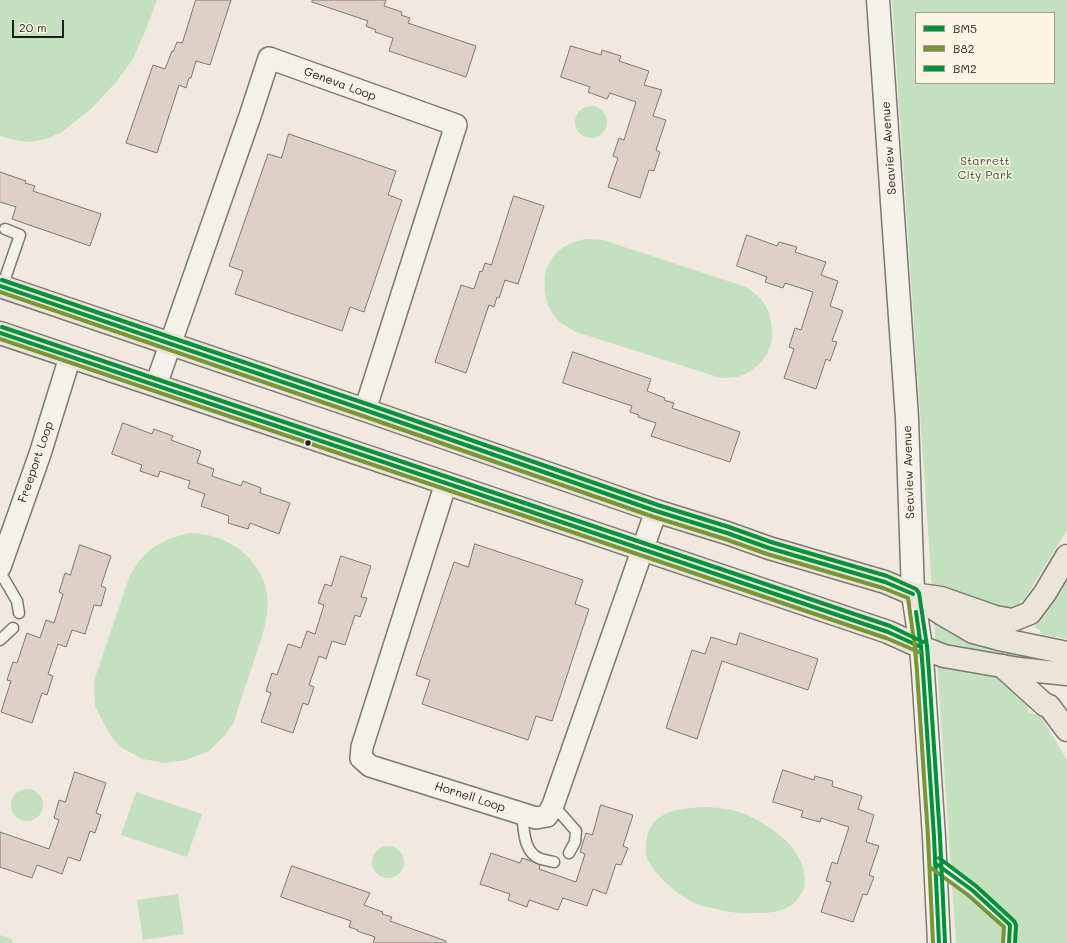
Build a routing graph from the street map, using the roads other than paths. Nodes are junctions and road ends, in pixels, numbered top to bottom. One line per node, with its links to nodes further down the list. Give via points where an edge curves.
1 (878, 0): 15 (street, Seaview Avenue, via 908,418)
2 (5, 229): 3 (lane, via 20,235)
3 (1, 286): 5 (main road)
4 (0, 333): 6 (main road)
5 (170, 344): 7 (street, Geneva Loop); 8 (main road); 8 (street, Geneva Loop, via 269,58 456,125)
6 (70, 357): 7 (main road); 13 (street, Freeport Loop, via 40,454)
7 (156, 385): 9 (main road)
8 (365, 410): 10 (main road)
9 (446, 483): 11 (main road); 25 (street, Hornell Loop, via 362,747 361,758 370,766)
10 (656, 511): 11 (street, Hornell Loop); 15 (main road, via 885,582)
11 (642, 550): 19 (main road, via 888,632); 24 (street, Hornell Loop)
12 (1067, 556): 15 (main road, via 1030,613 1014,620 995,617 941,598)
13 (0, 567)
14 (0, 572): 16 (lane, via 17,602)
15 (913, 594): 19 (street, Seaview Avenue); 20 (main road, via 973,632)
16 (19, 614)
17 (13, 628): 18 (lane)
18 (0, 640)
19 (921, 647): 21 (main road, via 944,656); 28 (street, Seaview Avenue)
20 (1067, 653)
21 (1002, 666): 22 (main road); 23 (main road, via 1049,706)
22 (1067, 674)
23 (1067, 730)
24 (553, 805): 25 (street, Hornell Loop, via 547,816 536,818); 26 (lane, via 576,831 575,842)
25 (522, 814): 27 (lane, via 525,839 530,851 539,859)
26 (569, 853)
27 (554, 862)
28 (935, 862): 29 (street, Seaview Avenue); 30 (lane, via 972,890 1010,925)
29 (939, 943)
30 (1009, 943)

